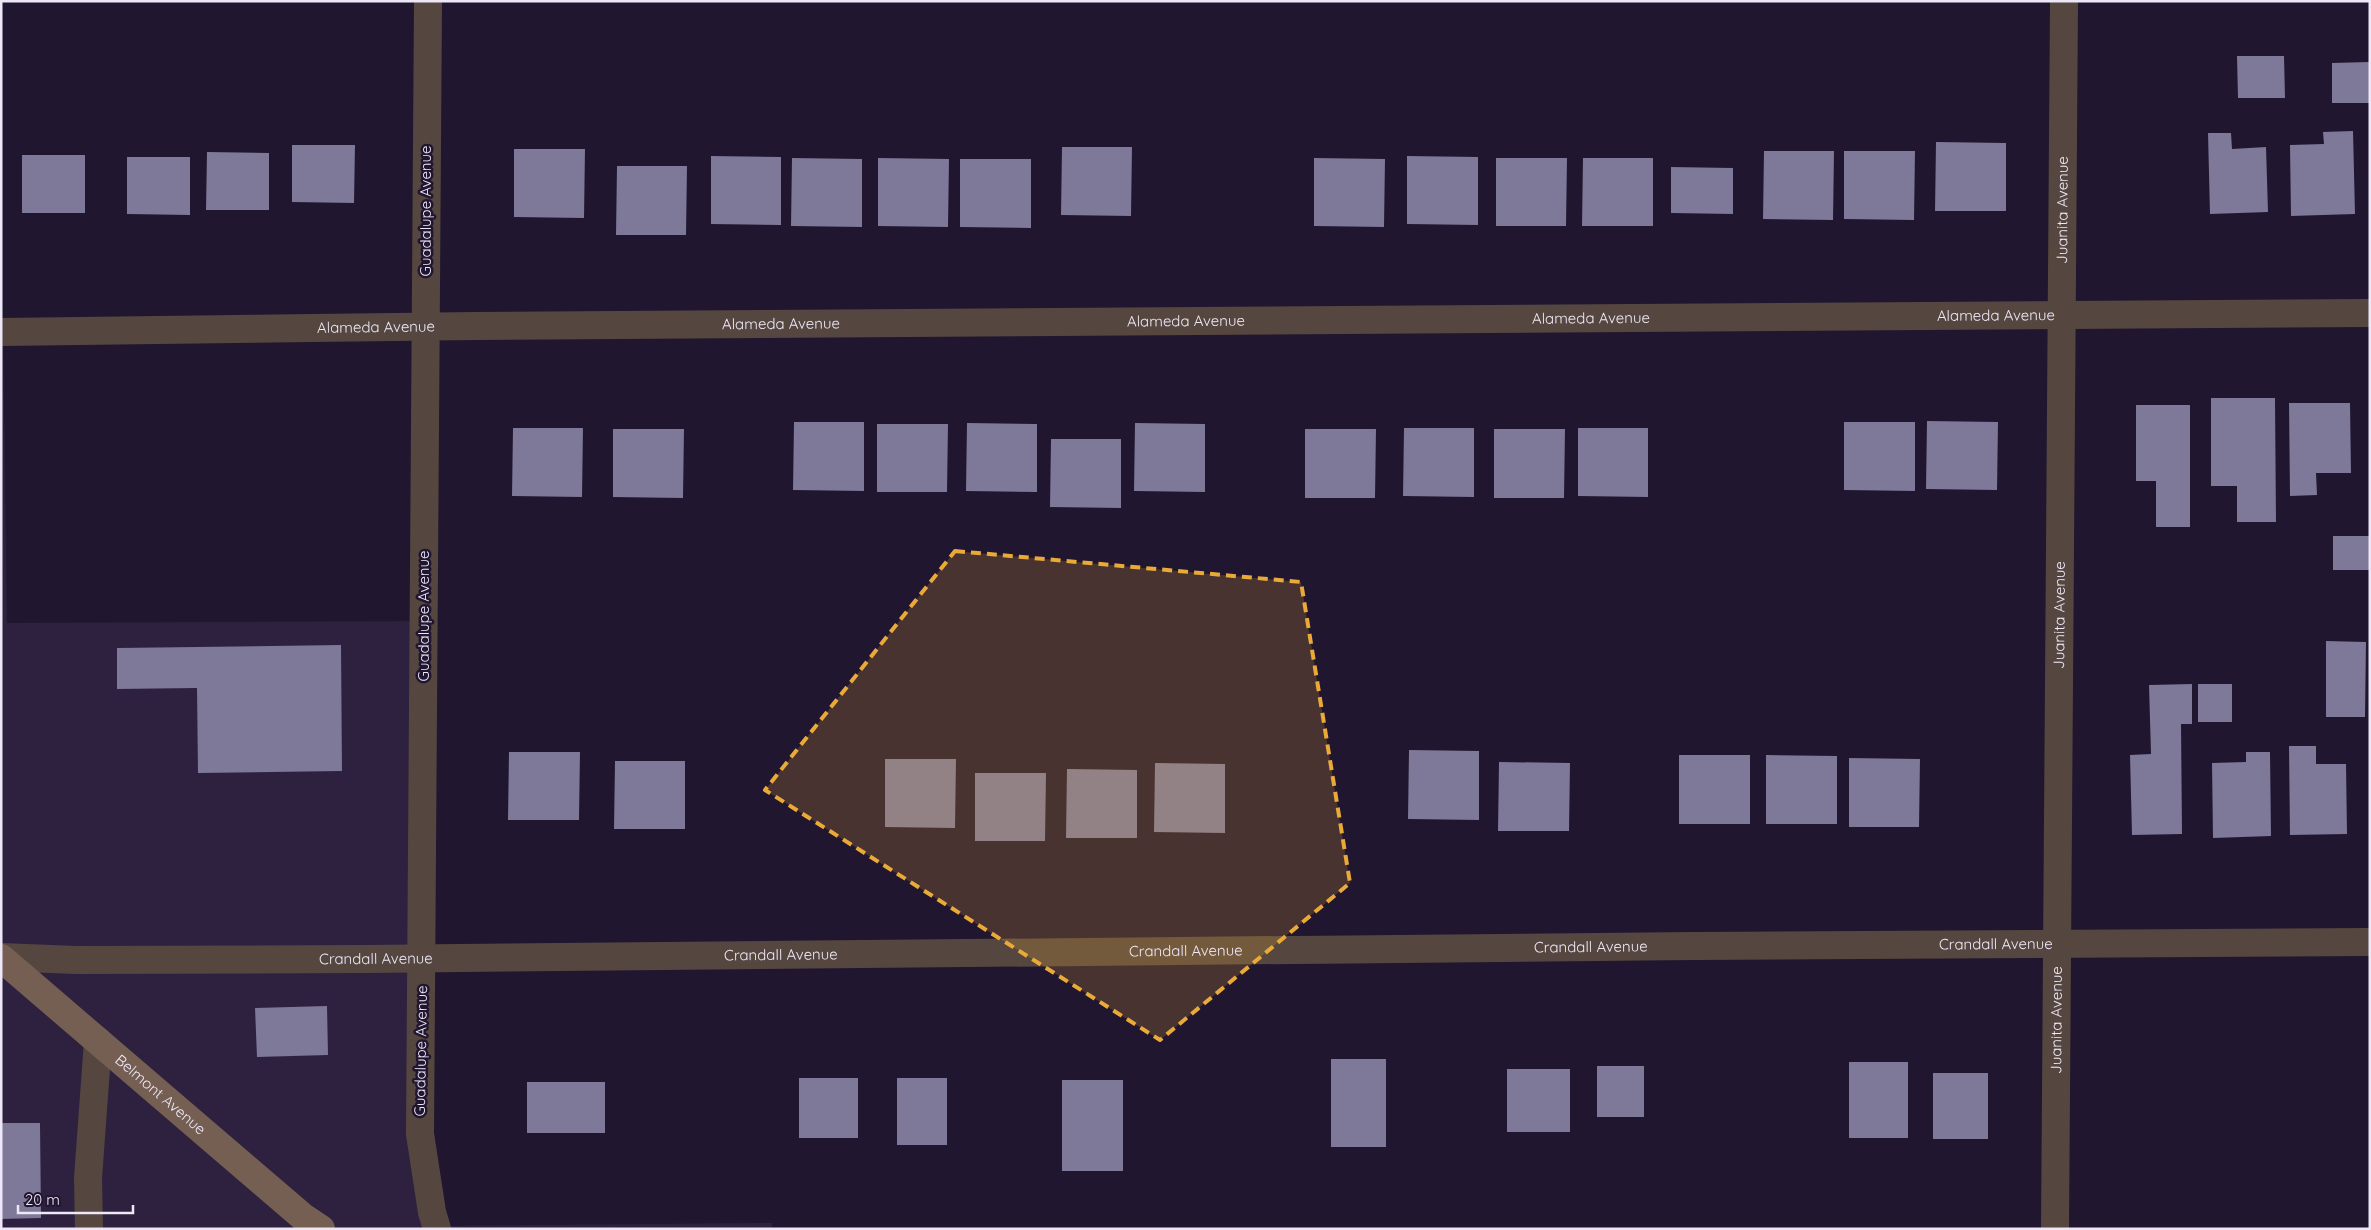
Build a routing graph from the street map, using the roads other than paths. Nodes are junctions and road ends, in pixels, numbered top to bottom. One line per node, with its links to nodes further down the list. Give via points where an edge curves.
1 (428, 1): 5 (street, Guadalupe Avenue)
2 (2064, 1): 4 (street, Juanita Avenue)
3 (2370, 313): 4 (street, Alameda Avenue)
4 (2062, 316): 5 (street, Alameda Avenue); 8 (street, Juanita Avenue)
5 (426, 328): 6 (street, Alameda Avenue); 10 (street, Guadalupe Avenue)
6 (1, 332)
7 (2370, 942): 8 (street, Crandall Avenue)
8 (2057, 945): 10 (street, Crandall Avenue); 15 (street, Juanita Avenue)
9 (1, 957): 10 (street, Crandall Avenue, via 76,960); 11 (main road, Belmont Avenue)
10 (422, 957): 14 (street, Guadalupe Avenue, via 420,1134)
11 (98, 1041): 12 (street, via 88,1178); 13 (main road, Belmont Avenue, via 303,1217)
12 (89, 1229)
13 (322, 1229)
14 (437, 1229)
15 (2055, 1229)

